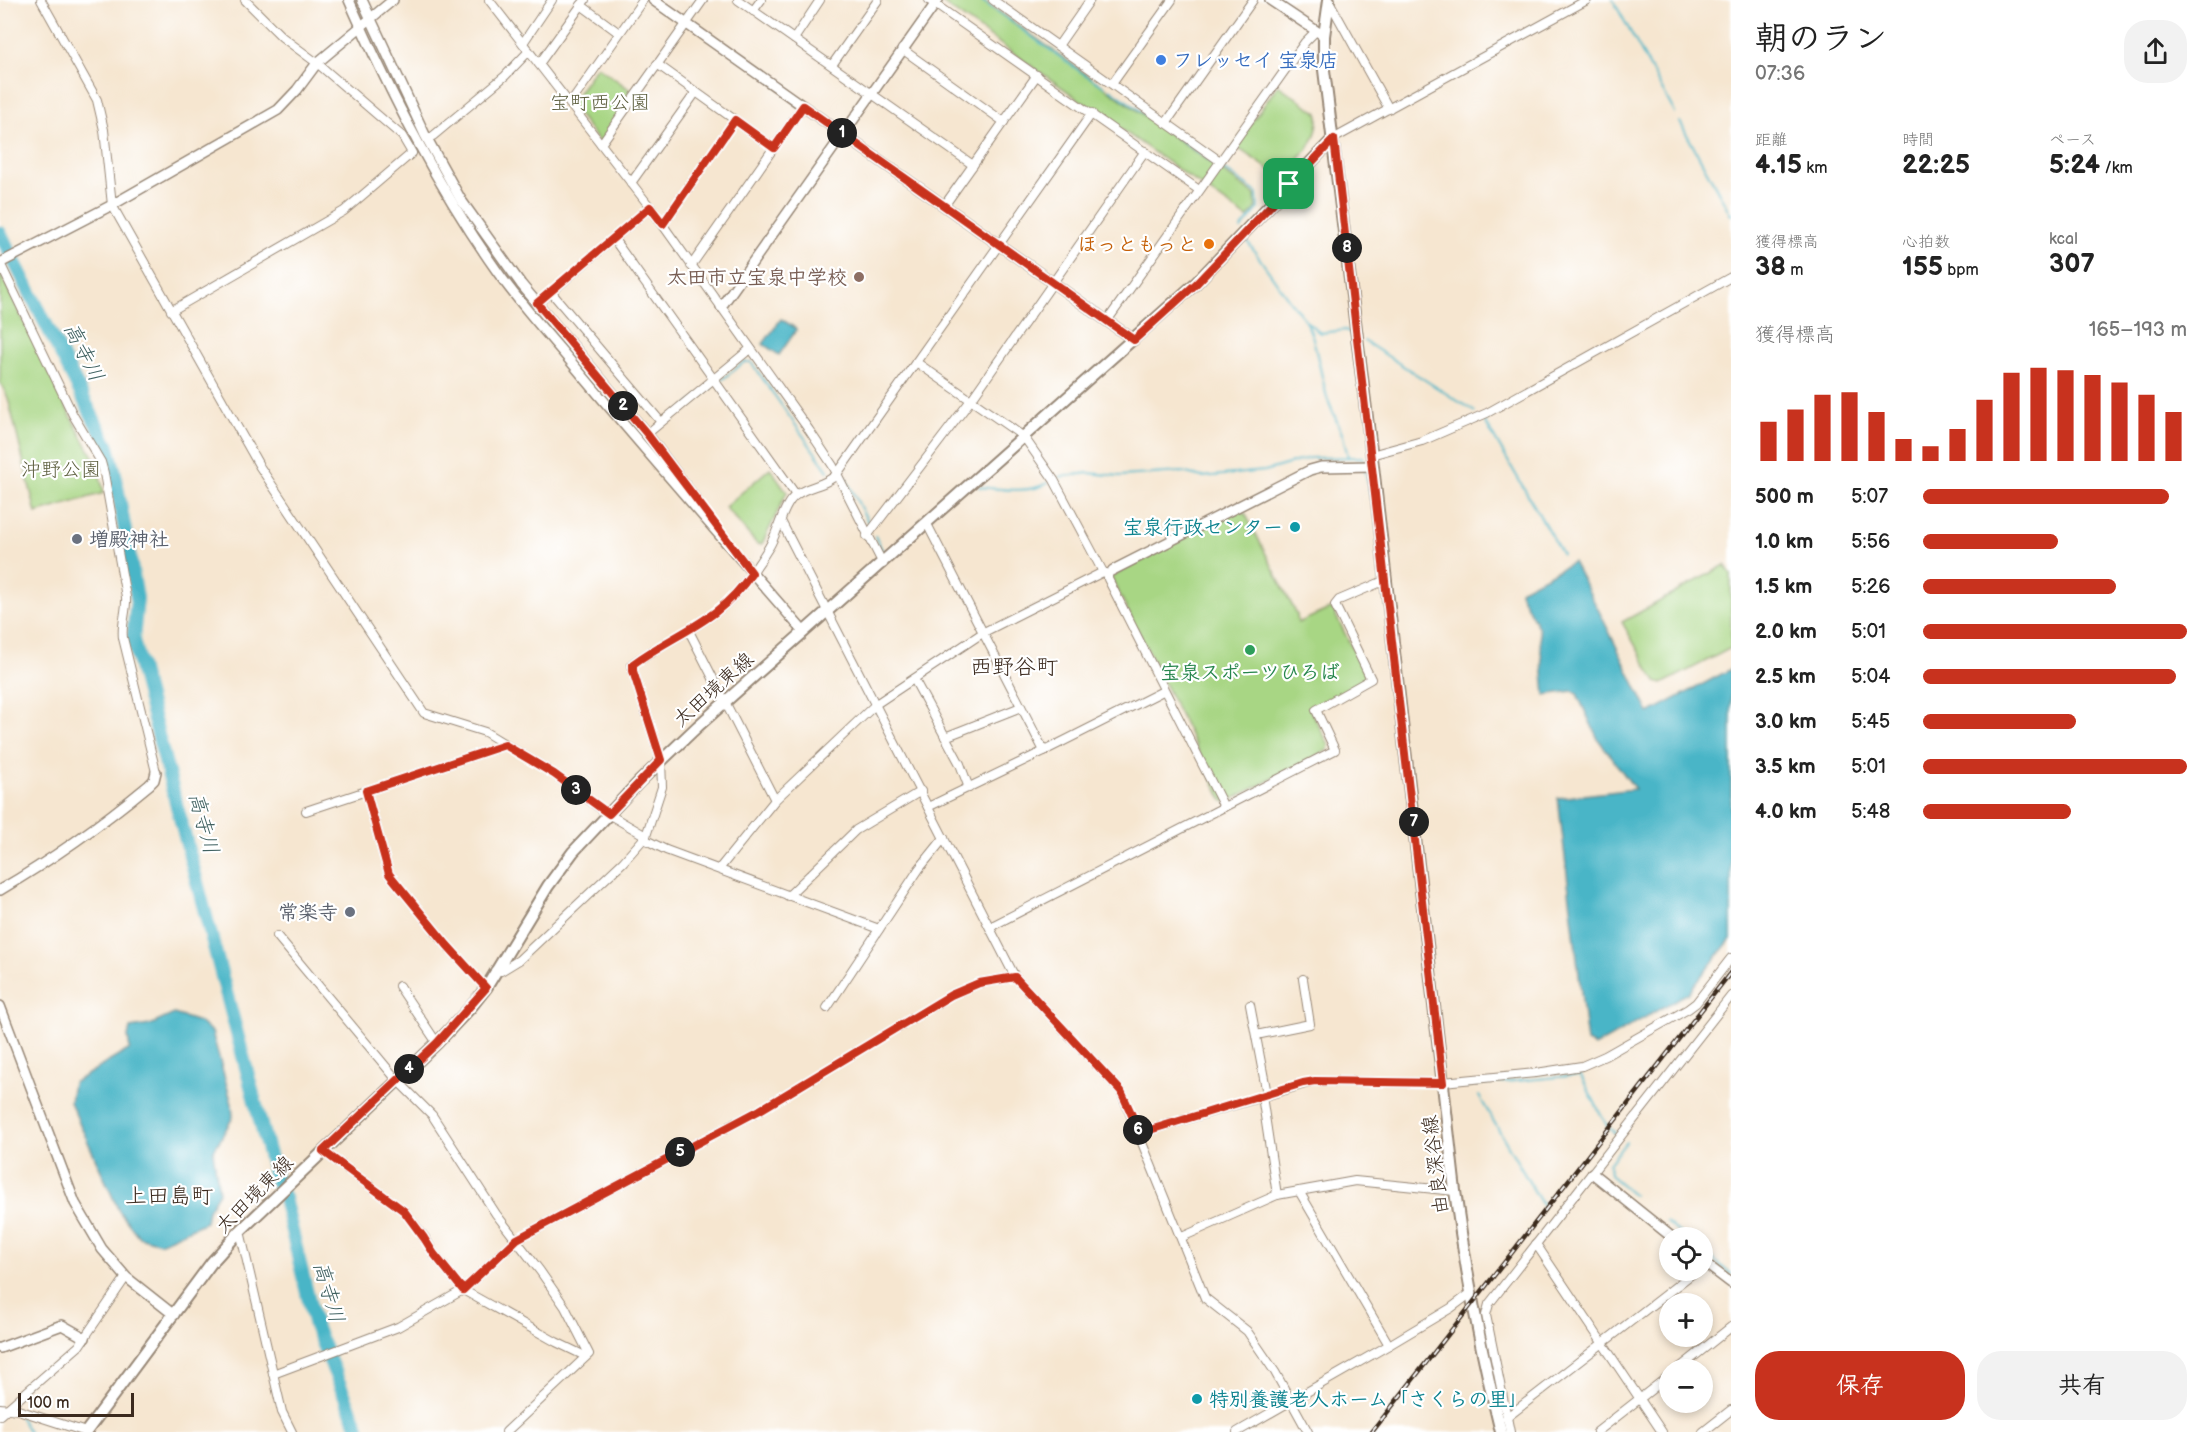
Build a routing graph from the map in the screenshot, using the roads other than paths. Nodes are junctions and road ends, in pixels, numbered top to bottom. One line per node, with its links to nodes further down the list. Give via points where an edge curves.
1 (41, 0): 60 (street, via 97,100)
2 (245, 0): 35 (street, via 282,37)
3 (349, 0): 27 (street)
4 (362, 0): 25 (street)
5 (393, 0): 25 (street)
6 (489, 0): 31 (street)
7 (552, 0): 31 (street)
8 (643, 0): 28 (street)
9 (653, 0): 26 (street)
10 (703, 0): 26 (street)
11 (738, 0): 24 (street)
12 (761, 0): 24 (street)
13 (820, 0): 30 (street)
14 (878, 0): 38 (street)
15 (993, 0): 32 (street)
16 (1090, 0): 32 (street)
17 (1172, 0): 40 (street)
18 (1253, 0): 49 (street)
19 (1270, 0): 29 (street)
20 (1587, 0): 45 (street)
21 (1329, 1): 29 (main road, 由良深谷線); 45 (street)
22 (934, 2): 33 (street); 39 (street)
23 (583, 3): 28 (street); 36 (street)
24 (753, 11): 30 (street)
25 (370, 18): 27 (street); 71 (street, via 425,135 461,200)
26 (686, 23): 37 (street); 44 (street)
27 (360, 26): 35 (street); 90 (street, via 427,162 500,275)
28 (620, 33): 43 (street)
29 (1320, 34): 52 (main road, 由良深谷線); 56 (street, via 1305,42)
30 (794, 39): 38 (street)
31 (523, 43): 34 (street)
32 (1058, 46): 40 (street)
33 (903, 49): 42 (street); 48 (street)
34 (529, 51): 36 (street); 51 (street)
35 (317, 63): 60 (street, via 278,110); 73 (street, via 402,136 412,153 344,212)
36 (539, 64): 43 (street)
37 (657, 64): 41 (street); 53 (street)
38 (832, 65): 42 (street)
39 (1037, 75): 46 (street); 48 (street)
40 (1112, 84): 49 (street)
41 (696, 92): 47 (street); 58 (street)
42 (871, 94): 50 (street); 57 (street)
43 (570, 104): 53 (street)
44 (803, 106): 50 (street); 54 (street)
45 (1389, 109): 52 (street)
46 (1092, 113): 55 (street); 65 (street)
47 (735, 120): 54 (street); 63 (street)
48 (1004, 122): 57 (street)
49 (1166, 123): 56 (street)
50 (843, 134): 61 (street); 72 (street)
51 (433, 136)
52 (1334, 139): 75 (main road, 太田境東線, via 1197,283); 83 (main road, 由良深谷線)
53 (601, 144): 58 (street)
54 (774, 148): 67 (street)
55 (1145, 151): 59 (street); 69 (street)
56 (1220, 161): 59 (street)
57 (973, 165): 61 (street)
58 (631, 183): 62 (street)
59 (1199, 190): 74 (street)
60 (112, 205): 66 (street); 73 (street)
61 (945, 206): 65 (street)
62 (650, 207): 63 (street); 64 (street)
63 (663, 224): 67 (street)
64 (613, 238): 70 (street); 78 (street)
65 (998, 244): 69 (street); 77 (street)
66 (2, 262): 106 (street, via 104,473 126,597 123,638)
67 (691, 266): 72 (street)
68 (1731, 277): 83 (street, via 1487,413)
69 (1053, 283): 74 (street); 79 (street)
70 (550, 292): 71 (street); 80 (street)
71 (537, 303): 81 (street)
72 (721, 307): 76 (street)
73 (171, 311): 103 (street, via 260,467 424,713 485,732)
74 (1107, 321): 75 (street)
75 (1134, 340): 82 (main road, 太田境東線)
76 (750, 350): 78 (street); 84 (street)
77 (916, 362): 79 (street); 84 (street)
78 (713, 380): 80 (street); 85 (street)
79 (971, 400): 82 (street); 88 (street)
80 (661, 422): 81 (street)
81 (647, 434): 90 (street)
82 (1024, 437): 87 (main road, 太田境東線); 91 (street)
83 (1372, 461): 91 (street, via 1310,470); 92 (main road, 由良深谷線)
84 (837, 474): 85 (street); 88 (street)
85 (796, 495): 86 (street)
86 (781, 521): 90 (street, via 770,546); 93 (street)
87 (927, 524): 89 (main road, 太田境東線); 96 (street)
88 (867, 536): 89 (street)
89 (883, 564): 93 (main road, 太田境東線)
90 (749, 570): 94 (street, via 724,607); 95 (street)
91 (1108, 572): 96 (street); 98 (street)
92 (1386, 580): 112 (street, via 1335,605 1371,679 1316,710 1335,750); 136 (main road, 由良深谷線)
93 (828, 611): 95 (main road, 太田境東線); 100 (street)
94 (688, 631): 99 (street); 105 (street, via 633,664)
95 (804, 632): 99 (main road, 太田境東線)
96 (984, 632): 97 (street); 101 (street)
97 (914, 679): 100 (street); 102 (street)
98 (1163, 691): 104 (street); 112 (street)
99 (725, 701): 105 (main road, 太田境東線); 110 (street)
100 (876, 704): 109 (street); 110 (street)
101 (1022, 707): 102 (street); 104 (street)
102 (945, 736): 107 (street)
103 (505, 745): 108 (street); 114 (street)
104 (1044, 752): 107 (street)
105 (661, 760): 114 (main road, 太田境東線); 115 (street, via 662,787)
106 (156, 772): 118 (street, via 150,785 108,819)
107 (969, 788): 111 (street)
108 (366, 791): 113 (street); 128 (street, via 389,874)
109 (921, 791): 111 (street); 119 (street, via 856,830)
110 (775, 800): 117 (street)
111 (928, 807): 116 (street)
112 (1224, 807): 120 (street)
113 (306, 811)
114 (609, 814): 115 (street); 124 (main road, 太田境東線, via 548,886)
115 (645, 838): 117 (street); 124 (street, via 519,960)
116 (944, 838): 120 (street); 121 (street)
117 (719, 869): 119 (street)
118 (0, 890)
119 (788, 896): 121 (street)
120 (990, 927): 125 (street)
121 (879, 929): 132 (street)
122 (277, 936): 135 (street)
123 (1731, 958): 136 (street, via 1688,1009 1582,1066)
124 (495, 971): 128 (main road, 太田境東線)
125 (1015, 977): 138 (street, via 1121,1091); 147 (street, via 979,983 951,995 760,1110)
126 (1303, 979): 133 (street, via 1310,1024)
127 (399, 986): 134 (street)
128 (486, 988): 134 (main road, 太田境東線)
129 (1731, 996): 140 (street)
130 (1250, 1005): 133 (street)
131 (0, 1006): 150 (street, via 75,1203 102,1249)
132 (827, 1008)
133 (1256, 1035): 137 (street)
134 (437, 1043): 135 (main road, 太田境東線)
135 (397, 1080): 139 (main road, 太田境東線); 147 (street, via 431,1114 496,1214)
136 (1443, 1082): 137 (street, via 1315,1081); 142 (main road, 由良深谷線)
137 (1265, 1095): 138 (street); 143 (street)
138 (1140, 1133): 146 (street)
139 (323, 1151): 145 (main road, 太田境東線); 153 (street, via 404,1211)
140 (1592, 1173): 144 (street); 148 (street)
141 (1299, 1191): 142 (street, via 1355,1181); 143 (street); 159 (street)
142 (1455, 1191): 154 (main road, 由良深谷線)
143 (1277, 1195): 146 (street)
144 (1659, 1227)
145 (240, 1231): 155 (main road, 太田境東線); 163 (street)
146 (1182, 1237): 166 (street, via 1205,1298 1247,1331)
147 (517, 1239): 153 (street); 161 (street, via 565,1307 589,1354)
148 (1536, 1244): 158 (street); 170 (street, via 1487,1309)
149 (1713, 1270): 152 (street)
150 (126, 1277): 155 (street); 157 (street)
151 (1683, 1281): 158 (street)
152 (1731, 1283)
153 (463, 1290): 161 (street); 163 (street, via 398,1327)
154 (1471, 1293): 159 (street); 176 (main road, 由良深谷線)
155 (174, 1315): 171 (main road, 太田境東線)
156 (1731, 1327): 162 (street)
157 (85, 1338): 160 (street, via 62,1325); 167 (street)
158 (1603, 1344): 165 (street); 170 (street)
159 (1389, 1345): 166 (street)
160 (0, 1348)
161 (585, 1356): 173 (street)
162 (1691, 1359)
163 (273, 1374): 172 (street, via 282,1412)
164 (1659, 1384): 165 (street)
165 (1639, 1399): 178 (street); 179 (street)
166 (1290, 1401): 174 (street); 175 (street)
167 (4, 1408): 169 (street); 171 (street)
168 (1731, 1410): 180 (street)
169 (0, 1415)
170 (1506, 1418): 177 (street)
171 (86, 1432)
172 (292, 1432)
173 (506, 1432)
174 (1237, 1432)
175 (1308, 1432)
176 (1501, 1432)
177 (1510, 1432)
178 (1597, 1432)
179 (1662, 1432)
180 (1703, 1432)

